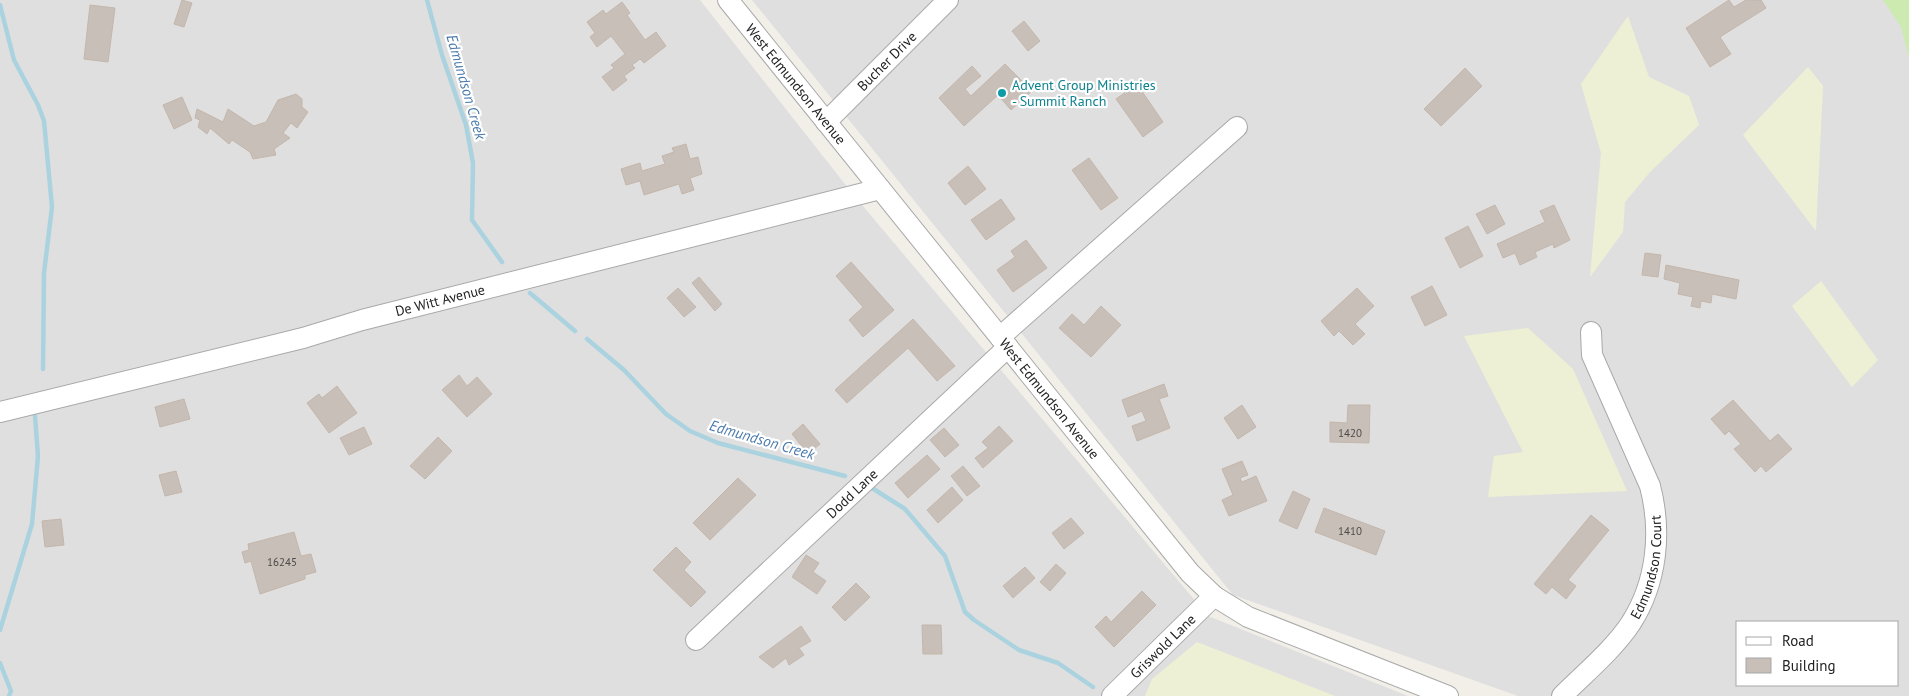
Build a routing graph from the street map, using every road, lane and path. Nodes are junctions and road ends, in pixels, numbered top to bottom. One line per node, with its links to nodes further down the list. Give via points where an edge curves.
1 (728, 0): 3 (street, West Edmundson Avenue)
2 (948, 0): 3 (street, Bucher Drive)
3 (826, 122): 5 (street, West Edmundson Avenue)
4 (1237, 127): 7 (street, Dodd Lane)
5 (880, 189): 7 (street, West Edmundson Avenue); 8 (street, De Witt Avenue, via 362,320 303,338)
6 (1591, 332): 13 (street, Edmundson Court, via 1592,355 1650,486 1657,539 1652,575 1644,599 1630,624)
7 (1004, 342): 9 (street, West Edmundson Avenue, via 1190,573); 10 (street, Dodd Lane)
8 (0, 412)
9 (1214, 596): 11 (street, Griswold Lane); 12 (street, West Edmundson Avenue, via 1248,617)
10 (696, 640)
11 (1112, 696)
12 (1448, 696)
13 (1562, 696)

